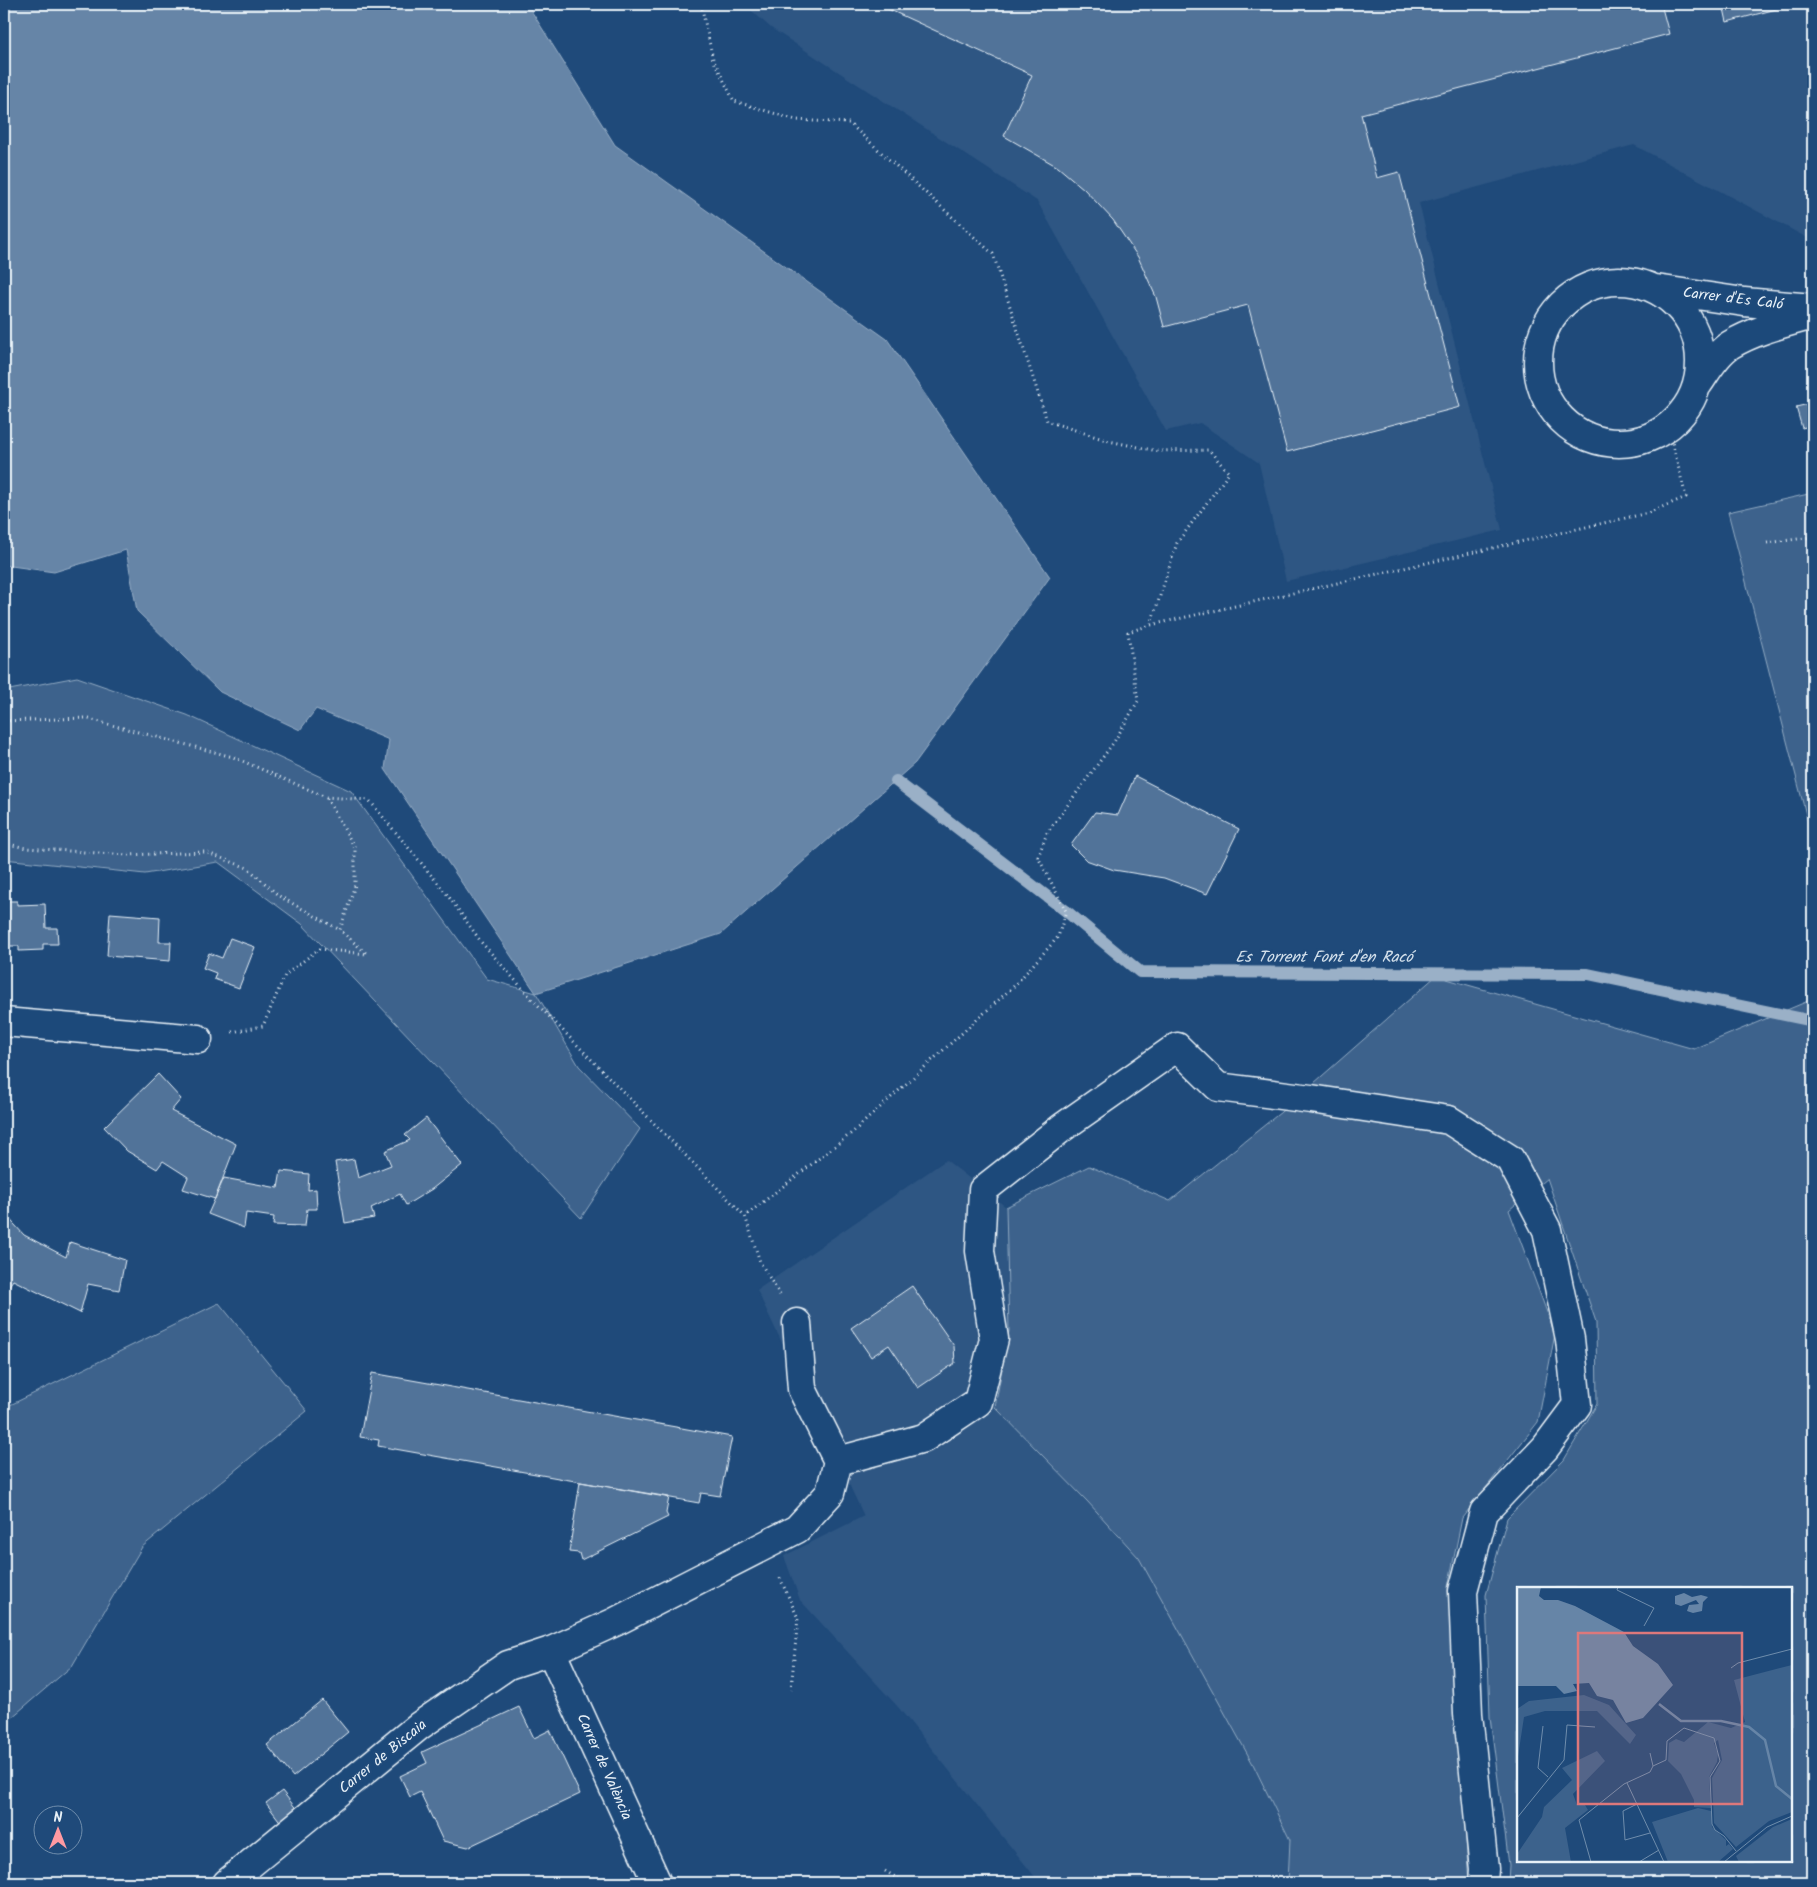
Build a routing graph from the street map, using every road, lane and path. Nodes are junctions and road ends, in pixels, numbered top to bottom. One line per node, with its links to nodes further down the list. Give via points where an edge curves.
1 (701, 4): 9 (path, via 713,59 734,101 796,120 849,123 993,254 1047,421 1109,441 1157,451 1209,450 1229,473 1177,543)
2 (1652, 288): 3 (street, Carrer d'Es Caló, via 1744,302); 5 (street, Carrer d'Es Caló, via 1679,307 1694,331 1700,347); 6 (street, Carrer d'Es Caló, via 1625,281 1597,283 1570,296 1550,316 1538,349 1538,376 1549,404 1568,425 1593,439 1621,443 1643,440)
3 (1813, 308)
4 (1813, 315): 5 (street, Carrer d'Es Caló, via 1765,329 1728,346)
5 (1698, 384): 6 (street, Carrer d'Es Caló, via 1688,405)
6 (1668, 426): 9 (path, via 1686,497 1648,513)
7 (1813, 537): 8 (path)
8 (1767, 542)
9 (1151, 625): 16 (path, via 1128,632 1138,701 1114,742 1047,833 1038,857 1066,911 1058,937 1014,986 854,1132)
10 (4, 721): 11 (path, via 85,718 233,757)
11 (326, 797): 13 (path, via 355,848 355,885); 16 (path, via 369,800 446,893 482,943 532,999)
12 (4, 843): 13 (path, via 26,848 127,855 205,852 248,868 279,896)
13 (340, 930): 15 (path, via 367,954 319,949 285,975 263,1026)
14 (4, 1022): 15 (street)
15 (198, 1039)
16 (745, 1216): 17 (path, via 760,1262)
17 (797, 1324): 18 (street, via 802,1390)
18 (838, 1461): 20 (street, Carrer de Biscaia, via 830,1493 797,1530); 26 (street, via 924,1438 978,1402 994,1339 980,1251 983,1190 1063,1127 1177,1048 1218,1086 1450,1120 1510,1158 1547,1230 1570,1339 1577,1405 1545,1448 1484,1512 1463,1591 1468,1714)
19 (790, 1600): 21 (path, via 798,1618)
20 (551, 1651): 23 (street, Carrer de València); 24 (street, Carrer de Biscaia, via 508,1666 419,1726)
21 (792, 1689)
22 (885, 1871): 25 (path)
23 (653, 1882)
24 (227, 1883)
25 (905, 1883)
26 (1483, 1883)

